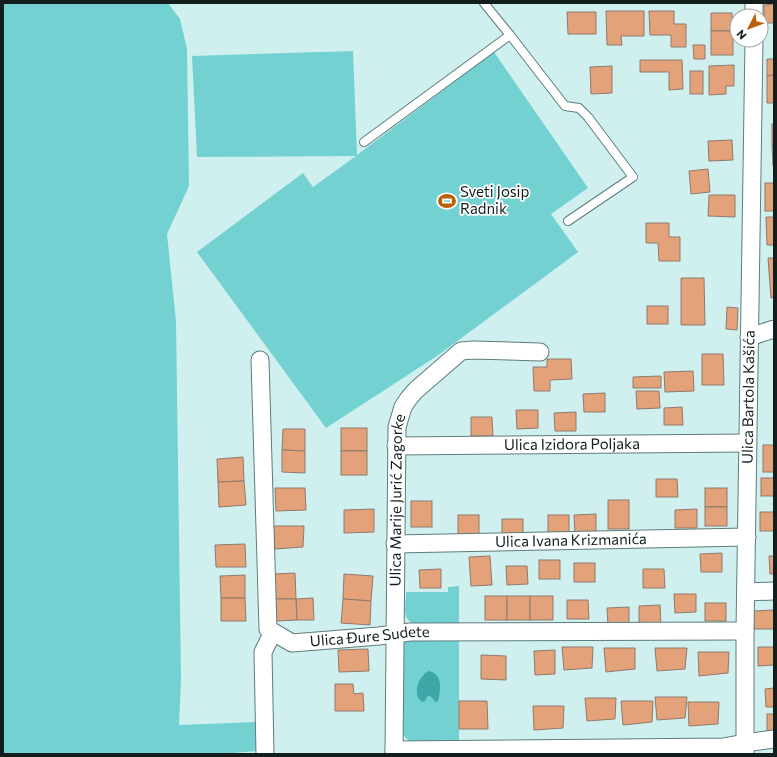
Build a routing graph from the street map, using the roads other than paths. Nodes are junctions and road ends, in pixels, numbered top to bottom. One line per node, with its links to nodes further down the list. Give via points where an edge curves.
1 (484, 3): 2 (lane)
2 (510, 35): 4 (lane); 5 (lane, via 565,106 578,108 588,116 632,177)
3 (754, 48): 7 (street, Ulica Bartola Kašića)
4 (364, 142)
5 (568, 221)
6 (774, 329): 7 (street)
7 (749, 337): 10 (street, Ulica Bartola Kašića)
8 (540, 352): 11 (street, Ulica Marije Jurić Zagorke, via 461,351 409,398 403,407 397,427)
9 (260, 360): 17 (street, via 268,629)
10 (747, 443): 11 (street, Ulica Izidora Poljaka); 12 (street, Ulica Bartola Kašića)
11 (396, 446): 13 (street, Ulica Marije Jurić Zagorke)
12 (747, 537): 13 (street, Ulica Ivana Krizmanića); 15 (street, Ulica Bartola Kašića)
13 (395, 544): 18 (street, Ulica Marije Jurić Zagorke)
14 (774, 591): 15 (street)
15 (746, 592): 16 (street, Ulica Bartola Kašića)
16 (745, 631): 18 (street, Ulica Đure Sudete); 20 (street, Ulica Bartola Kašića)
17 (273, 632): 18 (street, Ulica Đure Sudete, via 292,643); 22 (street, via 263,652)
18 (395, 634): 21 (street, Ulica Marije Jurić Zagorke)
19 (774, 739): 20 (street)
20 (745, 748): 21 (street)
21 (394, 752)
22 (265, 754)

